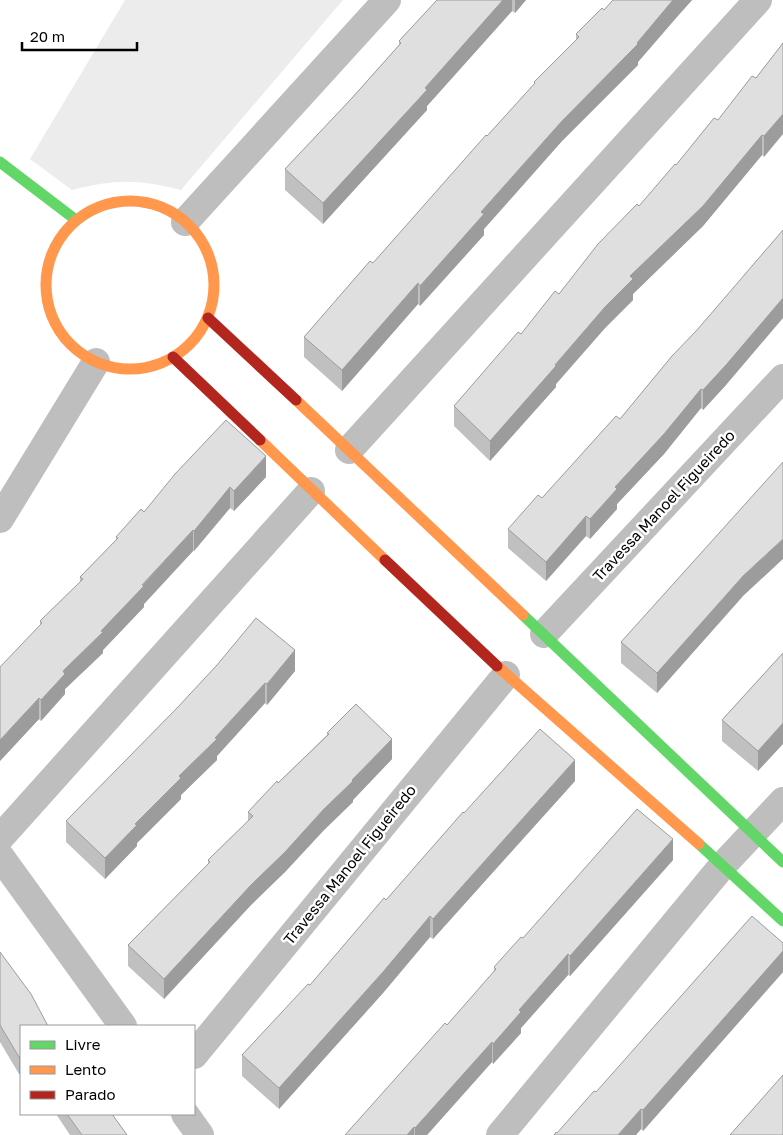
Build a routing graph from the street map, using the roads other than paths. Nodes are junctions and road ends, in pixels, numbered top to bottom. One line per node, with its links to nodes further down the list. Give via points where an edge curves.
1 (387, 0): 5 (street)
2 (758, 0): 10 (street)
3 (0, 162): 4 (street)
4 (76, 220): 5 (street, via 102,206 131,201 159,207); 8 (street, via 57,242 47,269 46,298 55,325 74,348)
5 (185, 222): 6 (street, via 202,241 212,266 214,292)
6 (208, 318): 7 (street, via 194,341); 10 (street)
7 (173, 357): 8 (street, via 149,367 122,369); 11 (street)
8 (96, 362): 12 (street)
9 (783, 378): 13 (street, Travessa Manoel Figueiredo)
10 (349, 450): 13 (street)
11 (312, 491): 14 (street); 17 (street)
12 (0, 519)
13 (544, 634): 16 (street)
14 (506, 675): 20 (street); 23 (street, Travessa Manoel Figueiredo)
15 (783, 802): 16 (street)
16 (753, 834): 19 (street); 20 (street)
17 (0, 838)
18 (0, 856): 22 (street)
19 (783, 862)
20 (723, 865): 21 (street); 26 (street)
21 (783, 921)
22 (122, 1025)
23 (195, 1054)
24 (186, 1115): 25 (street)
25 (200, 1135)
26 (500, 1135)

